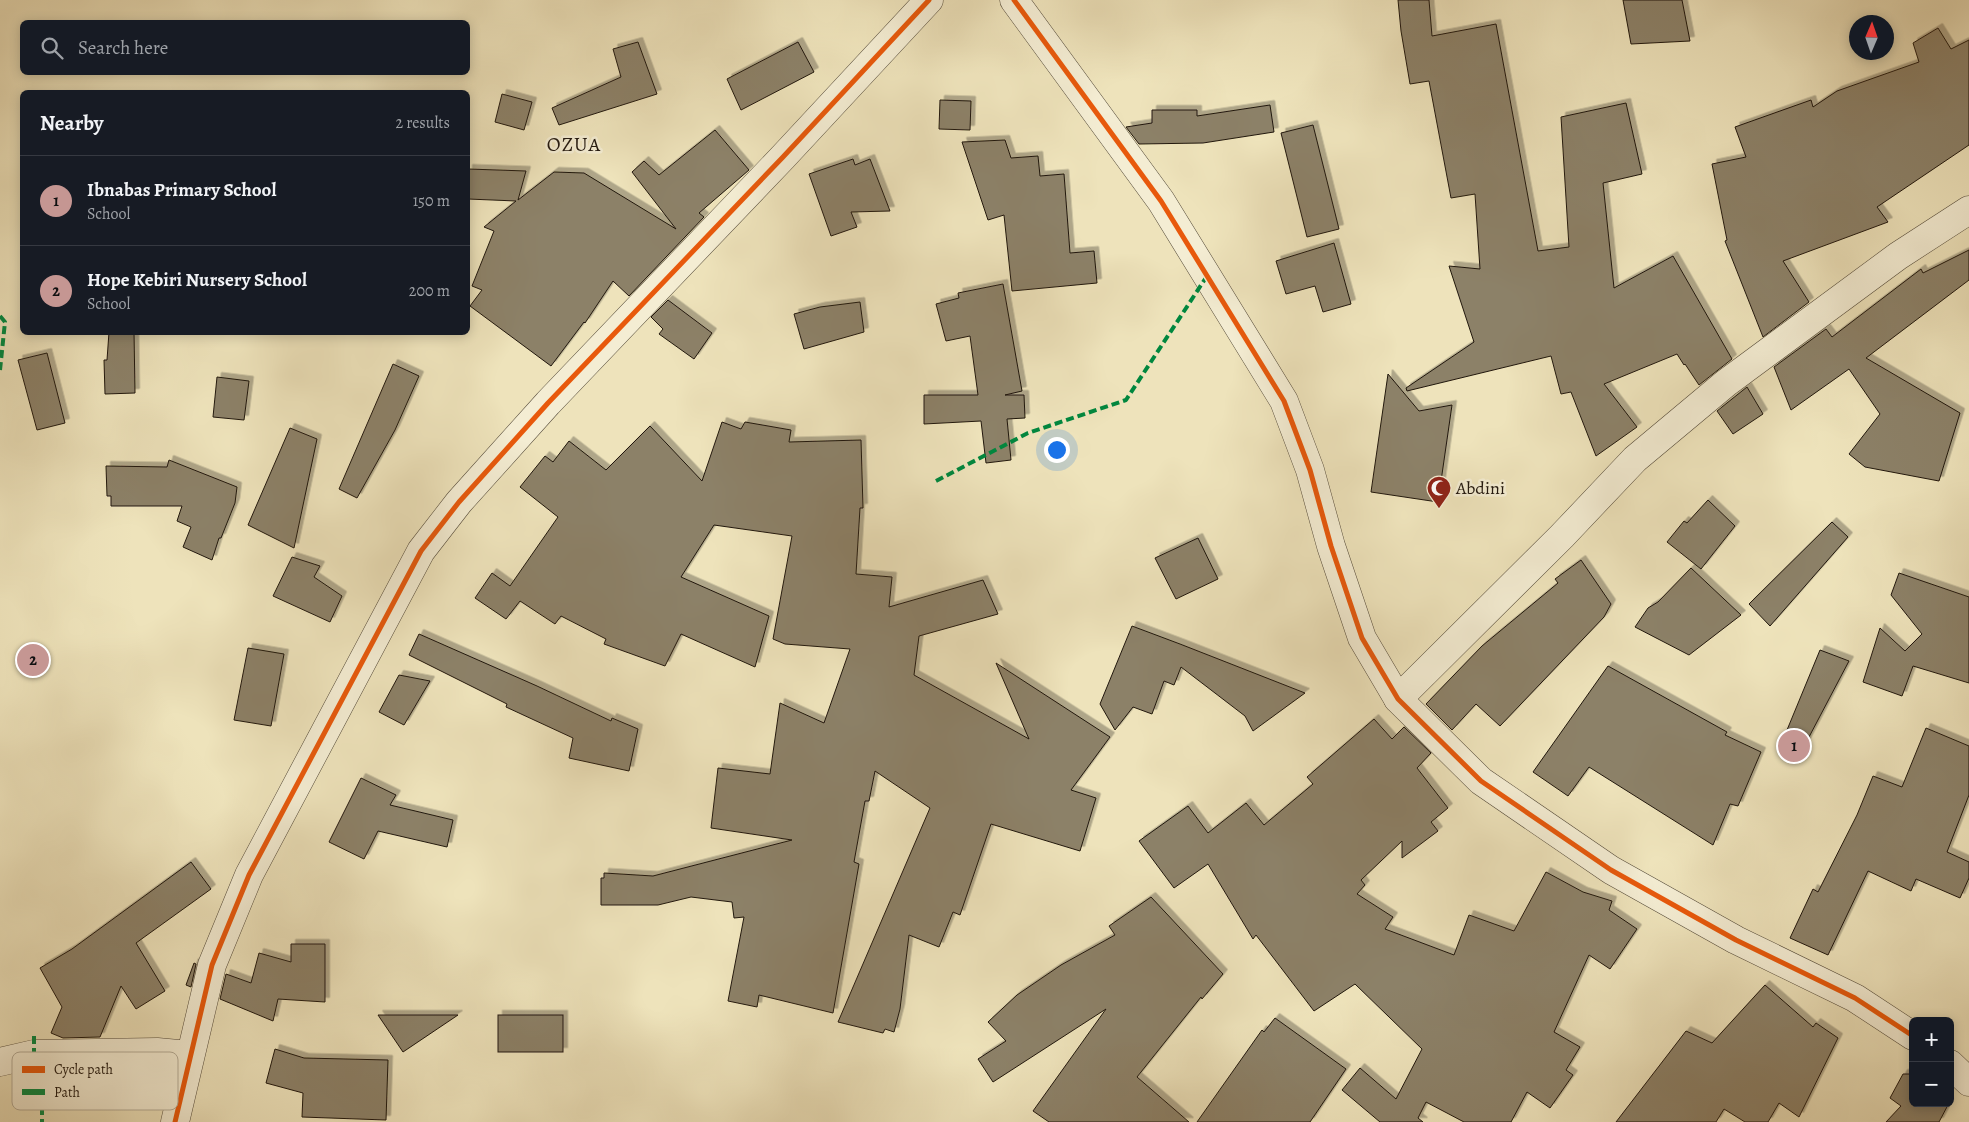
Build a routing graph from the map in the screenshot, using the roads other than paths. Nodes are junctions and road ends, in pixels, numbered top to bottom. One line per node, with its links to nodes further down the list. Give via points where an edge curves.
1 (930, 0): 7 (street, via 548,403 459,502 421,551 249,876 212,964)
2 (1014, 0): 4 (street, via 1161,201 1284,401 1310,470 1362,638)
3 (1969, 210): 4 (street, via 1898,256 1726,383 1635,459)
4 (1398, 699): 5 (street, via 1481,781 1611,870 1736,940 1855,998)
5 (1909, 1033)
6 (178, 1054): 7 (street)
7 (189, 1055): 10 (street)
8 (1954, 1068): 9 (street)
9 (1969, 1082)
10 (178, 1104)

